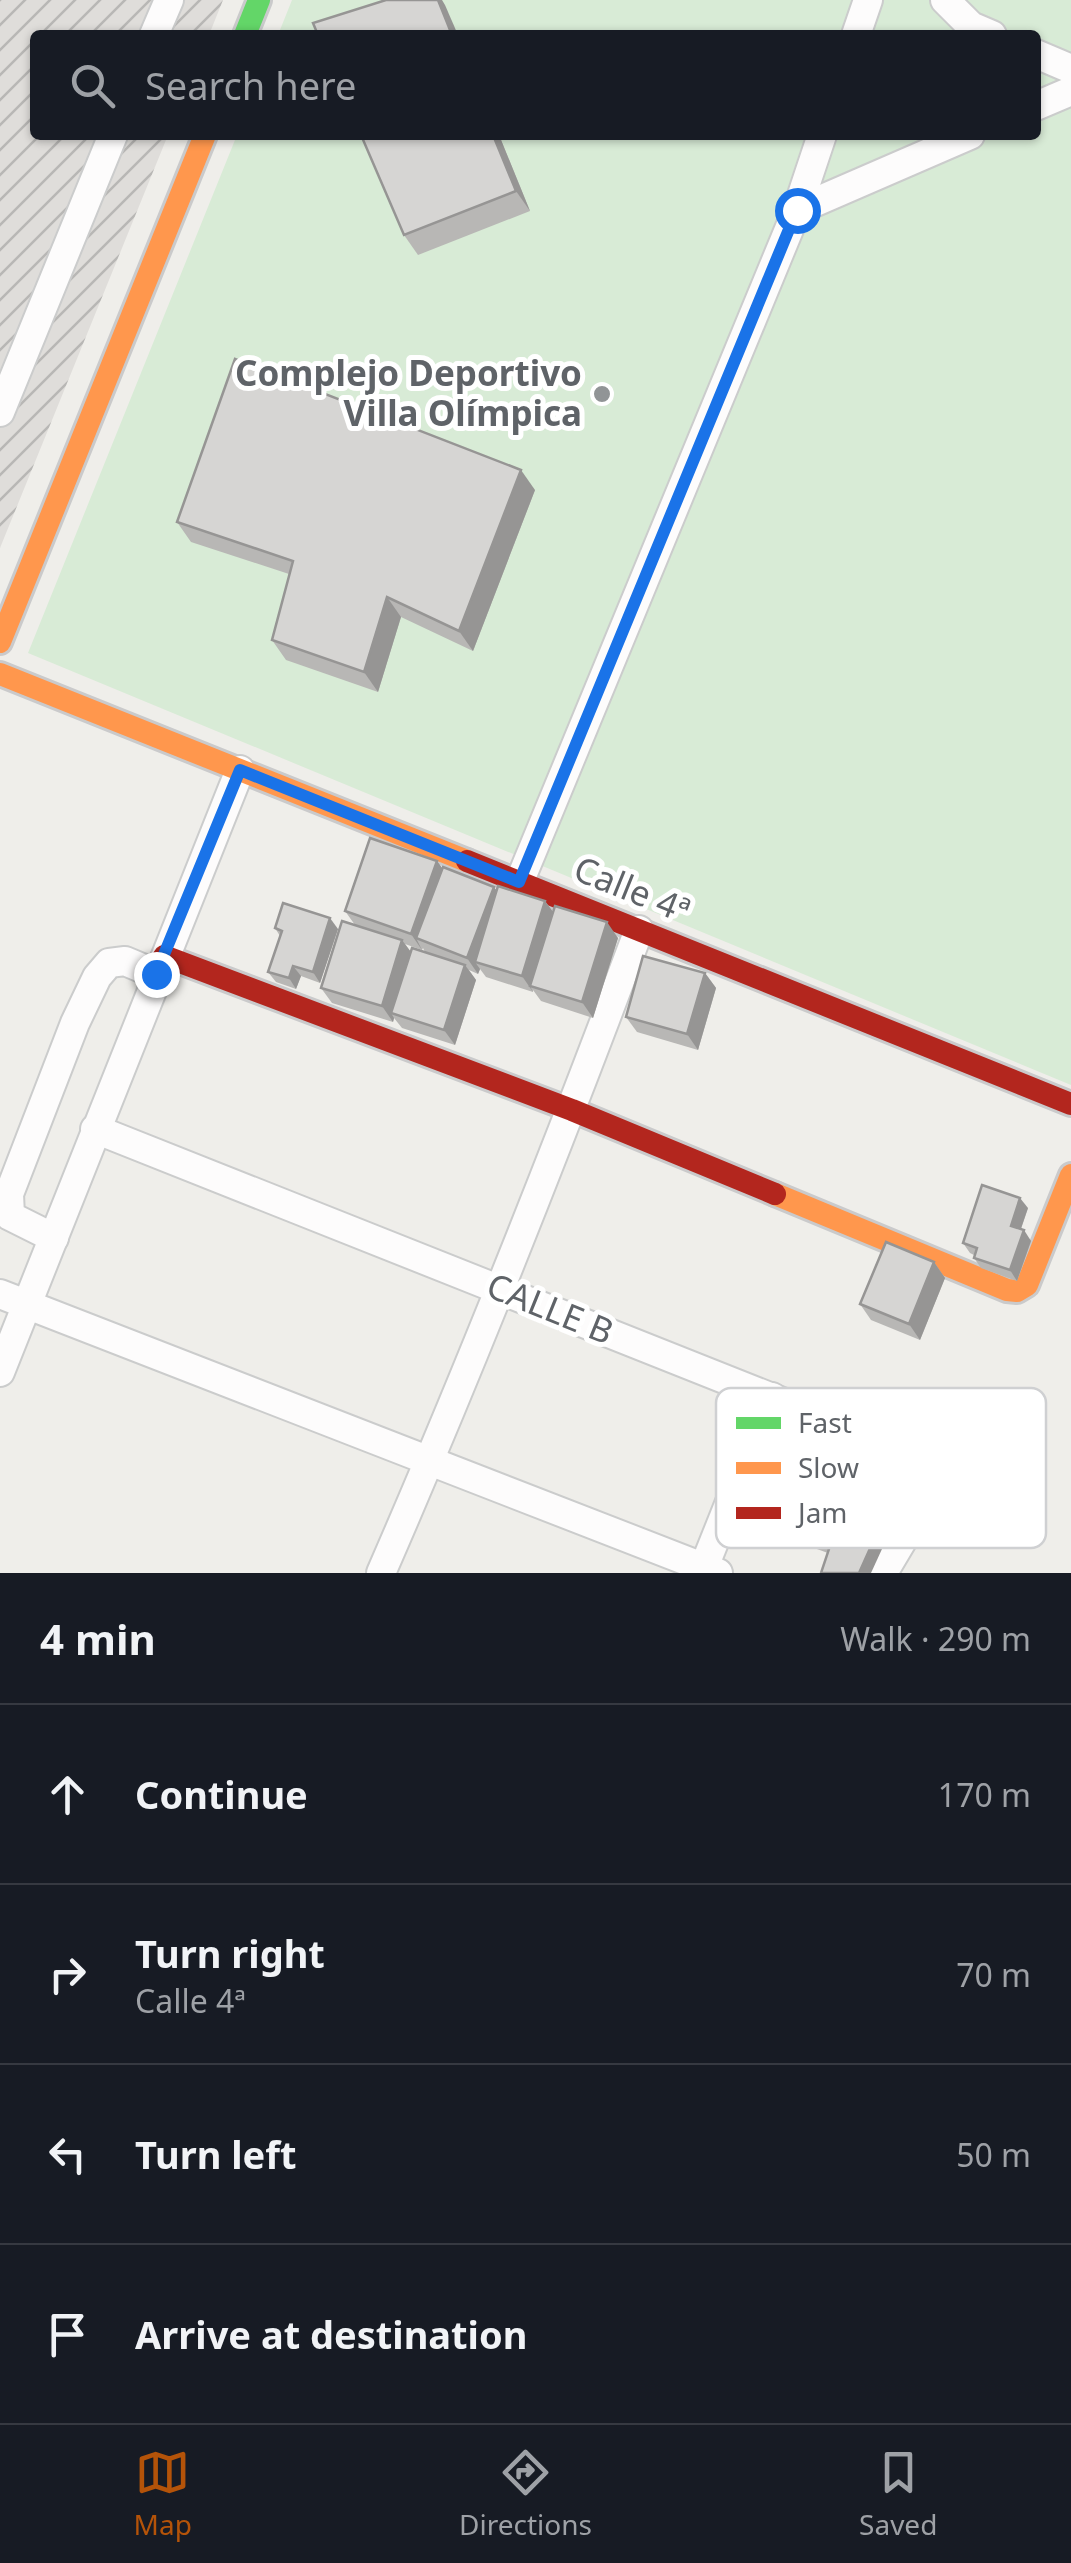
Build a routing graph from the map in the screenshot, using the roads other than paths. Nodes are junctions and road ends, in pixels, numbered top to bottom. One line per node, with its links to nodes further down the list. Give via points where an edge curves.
1 (168, 0): 5 (street)
2 (259, 0): 6 (street)
3 (868, 0): 7 (street)
4 (944, 0): 8 (street)
5 (156, 30)
6 (247, 30)
7 (858, 30)
8 (980, 30)
9 (1041, 56): 10 (street)
10 (1071, 69)
11 (1071, 91): 12 (street)
12 (1041, 104)
13 (111, 140): 18 (street)
14 (203, 140): 19 (street)
15 (820, 140): 17 (street)
16 (958, 140): 17 (street)
17 (797, 210): 22 (street)
18 (0, 412)
19 (1, 634)
20 (0, 674): 21 (street, Calle 4ª)
21 (240, 770): 22 (street, Calle 4ª); 24 (street)
22 (519, 882): 23 (street, Calle 4ª)
23 (639, 930): 25 (street, Calle 4ª); 26 (street)
24 (160, 965): 26 (street); 27 (street); 29 (street, via 109,963 75,1023 9,1194 10,1216)
25 (1071, 1104)
26 (572, 1110): 28 (street, via 1007,1290 1027,1285); 30 (street)
27 (94, 1129): 29 (street); 30 (street, CALLE B)
28 (1071, 1175)
29 (54, 1238): 32 (street)
30 (498, 1288): 34 (street, CALLE B); 35 (street)
31 (0, 1294): 32 (street)
32 (28, 1305): 33 (street); 35 (street)
33 (0, 1372)
34 (749, 1388)
35 (430, 1460): 37 (street); 38 (street)
36 (898, 1548): 39 (street)
37 (711, 1570)
38 (380, 1573)
39 (883, 1573)

